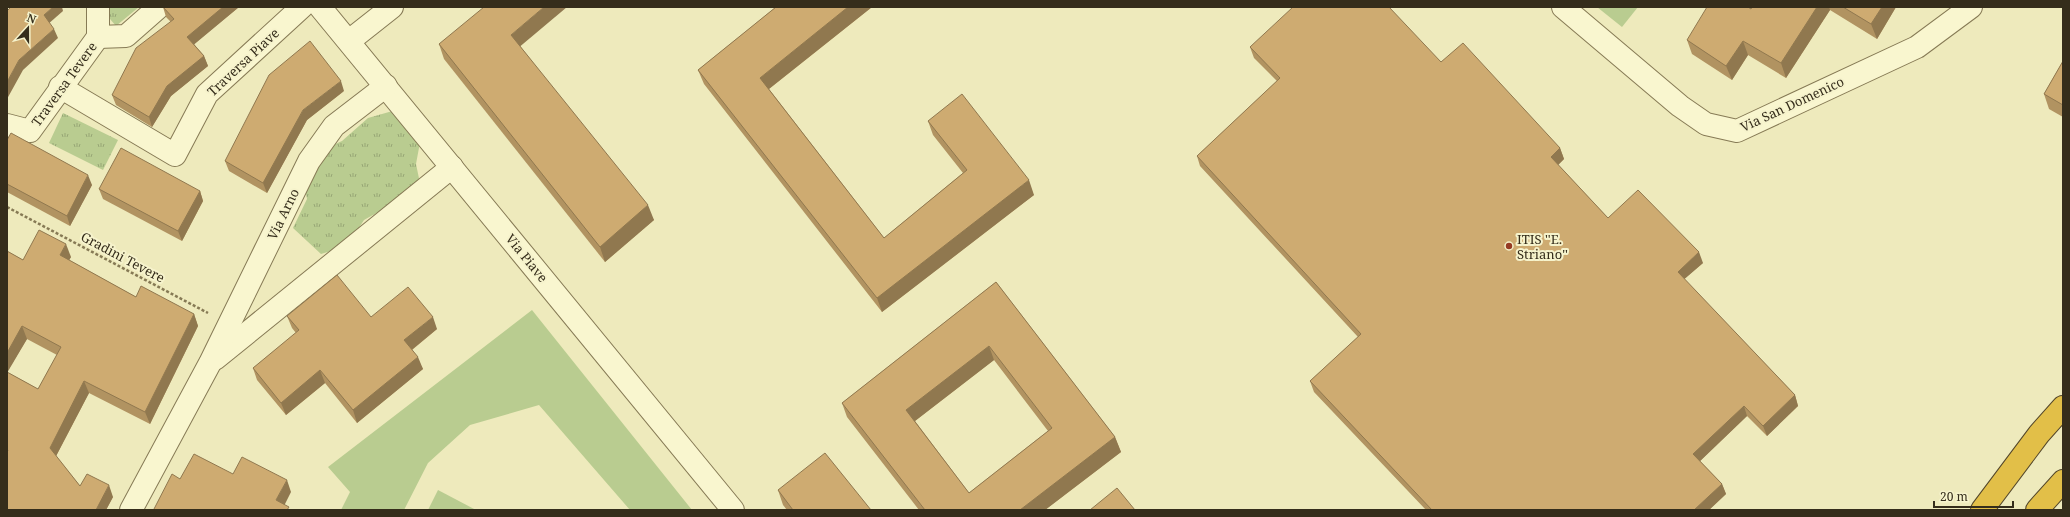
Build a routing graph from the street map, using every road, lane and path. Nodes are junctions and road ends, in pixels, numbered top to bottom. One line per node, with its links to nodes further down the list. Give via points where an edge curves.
1 (98, 7): 8 (street, Traversa Tevere)
2 (158, 7): 8 (street, Traversa Tevere, via 126,36)
3 (302, 7): 11 (street, Traversa Piave, via 207,94 175,154)
4 (320, 7): 9 (street, Via Piave)
5 (392, 7): 9 (street)
6 (1563, 7): 7 (street, Via San Domenico, via 1680,106 1706,124 1736,131 1917,46)
7 (1971, 7)
8 (98, 37): 11 (street, Traversa Tevere)
9 (349, 41): 10 (street, Via Piave)
10 (386, 86): 13 (street, Via Piave); 15 (street, Via Arno, via 334,126 309,161)
11 (60, 87): 12 (street, Traversa Tevere, via 30,131)
12 (7, 125)
13 (452, 167): 16 (street, Via Arno); 20 (street, Via Piave)
14 (7, 207): 15 (path, Gradini Tevere)
15 (229, 324): 16 (street, Via Arno)
16 (210, 363): 19 (street, Via Arno)
17 (2063, 407): 21 (highway, via 2039,434)
18 (2063, 481): 22 (highway)
19 (131, 510)
20 (733, 510)
21 (1982, 510)
22 (2037, 510)

